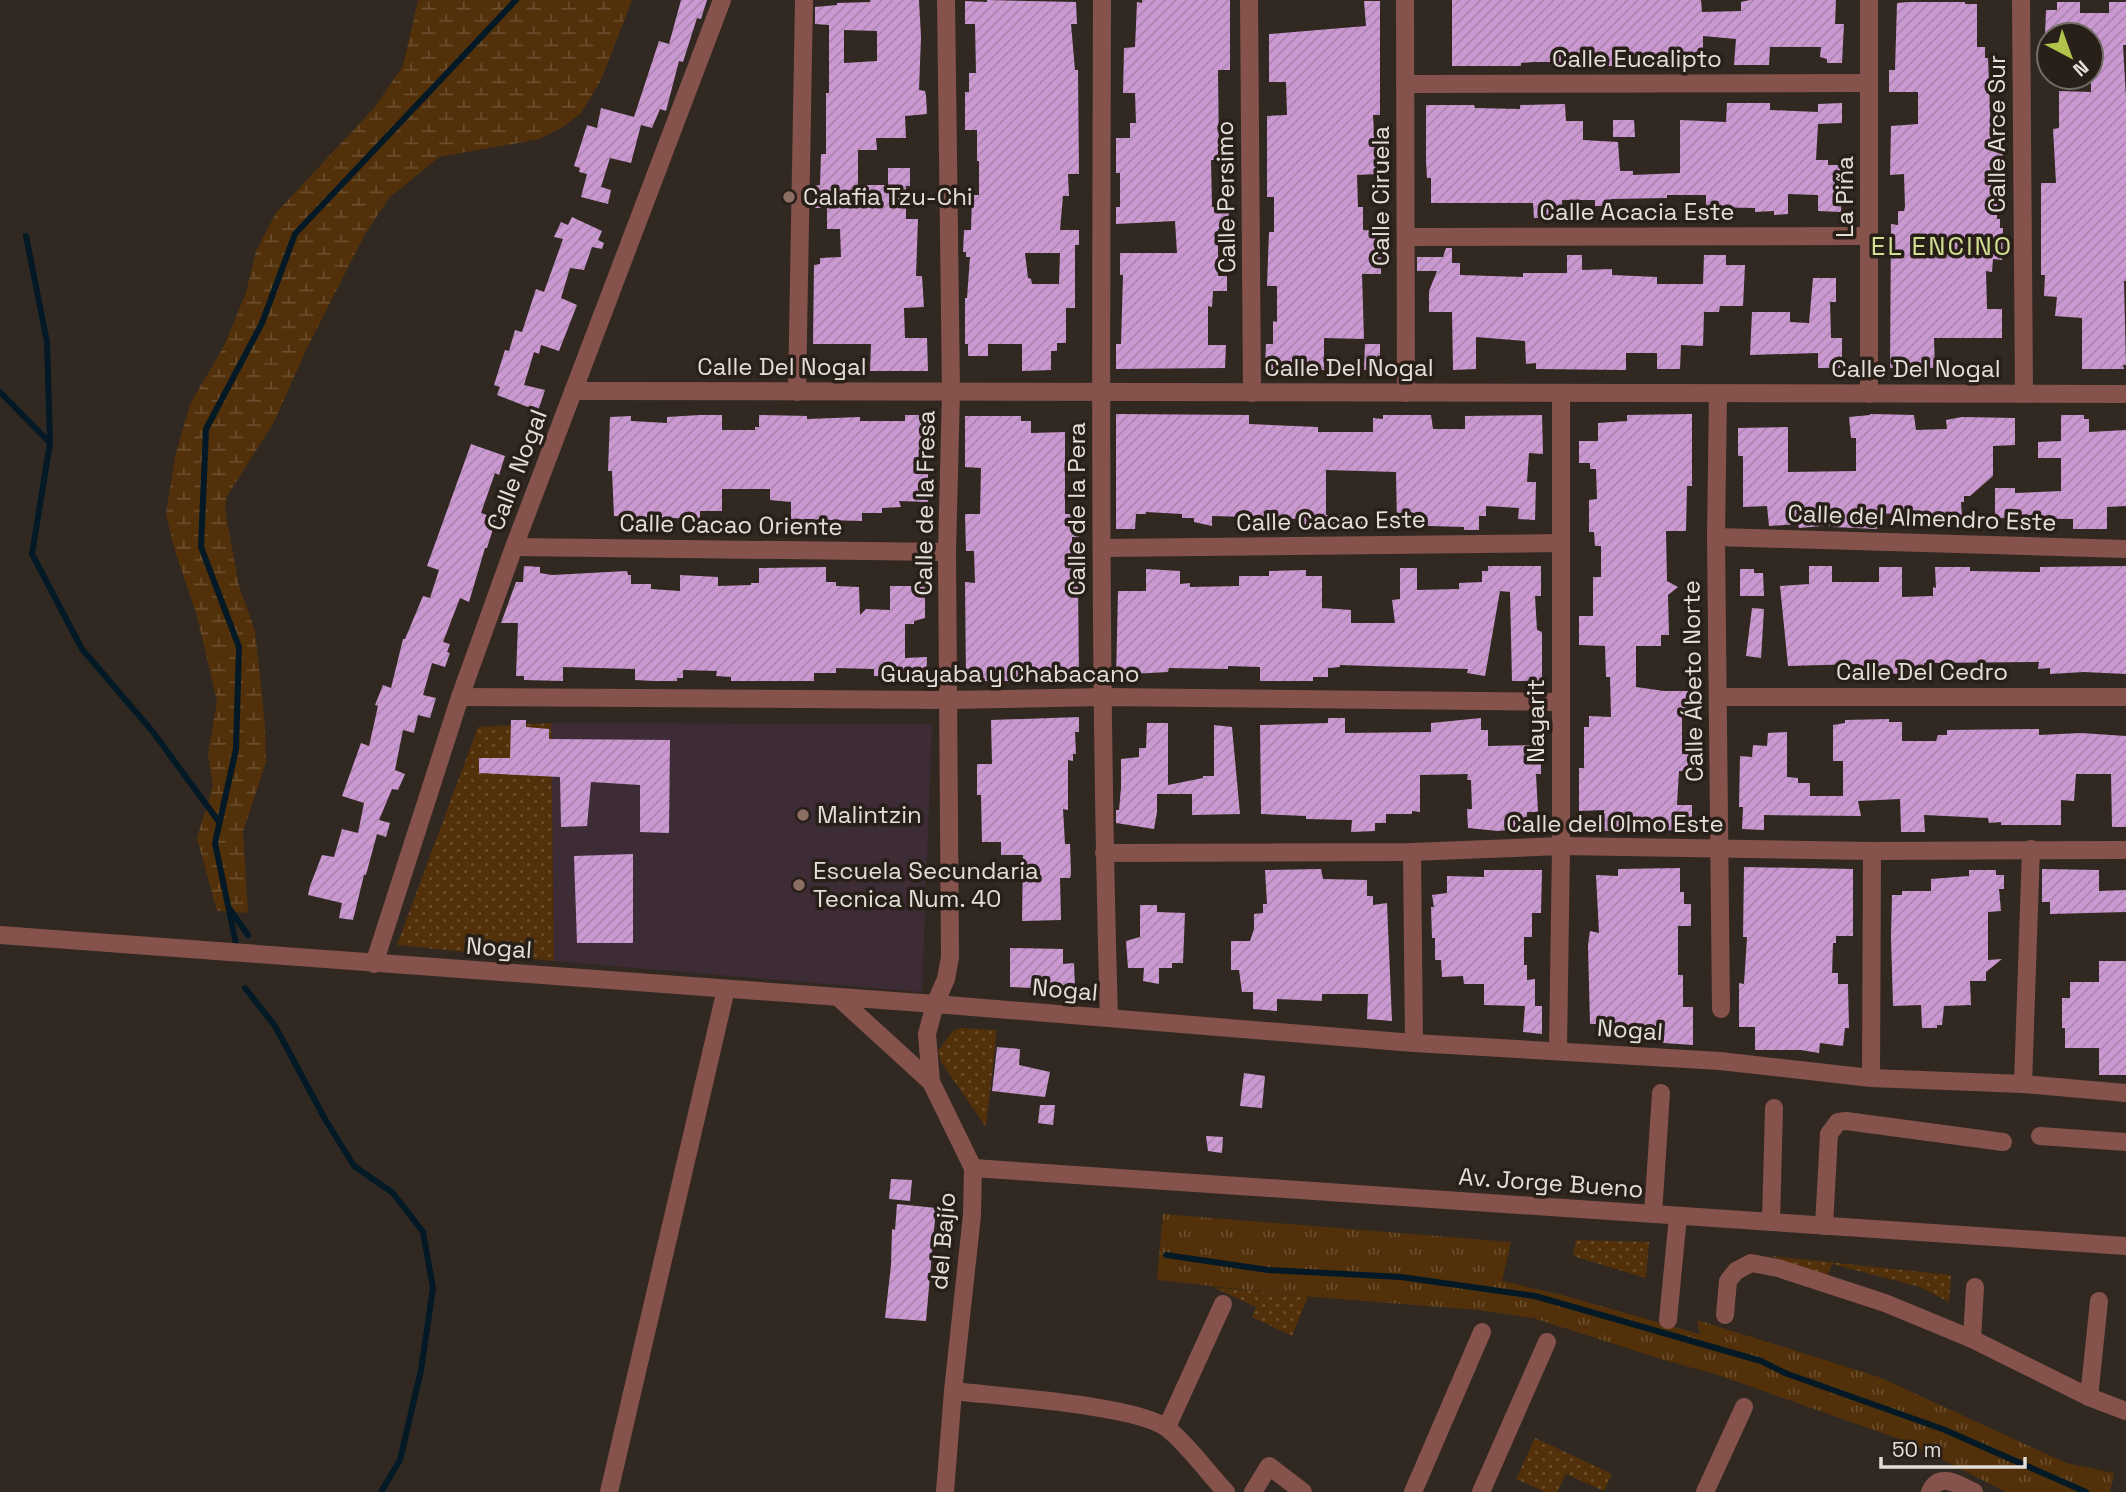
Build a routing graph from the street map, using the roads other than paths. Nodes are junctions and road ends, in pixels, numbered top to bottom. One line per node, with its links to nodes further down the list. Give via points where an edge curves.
1 (722, 0): 13 (street, Calle Nogal)
2 (804, 0): 14 (street)
3 (946, 0): 15 (street, Calle de la Fresa)
4 (1102, 0): 16 (street, Calle de la Pera)
5 (1249, 0): 17 (street, Calle Persimo)
6 (1405, 0): 10 (street, Calle Ciruela)
7 (1869, 0): 9 (street, La Piña)
8 (2021, 0): 22 (street, Calle Arce Sur)
9 (1869, 83): 10 (street, Calle Eucalipto); 11 (street, La Piña)
10 (1405, 85): 12 (street, Calle Ciruela)
11 (1869, 236): 12 (street, Calle Acacia Este); 21 (street, La Piña)
12 (1406, 237): 18 (street, Calle Ciruela)
13 (573, 391): 14 (street, Calle Del Nogal); 26 (street, Calle Nogal)
14 (797, 392): 15 (street, Calle Del Nogal)
15 (951, 392): 16 (street, Calle Del Nogal); 29 (street, Calle de la Fresa)
16 (1101, 393): 17 (street, Calle Del Nogal); 27 (street, Calle de la Pera)
17 (1252, 393): 18 (street, Calle Del Nogal)
18 (1406, 393): 19 (street, Calle Del Nogal)
19 (1561, 393): 20 (street, Calle Del Nogal); 25 (street, Nayarit)
20 (1718, 394): 21 (street, Calle Del Nogal); 24 (street, Calle Ábeto Norte)
21 (1869, 394): 22 (street, Calle Del Nogal)
22 (2024, 394): 23 (street, Calle Del Nogal)
23 (2126, 394)
24 (1716, 537): 28 (street, Calle del Almendro Este); 31 (street, Calle Ábeto Norte)
25 (1561, 544): 27 (street, Calle Cacao Este); 35 (street, Nayarit)
26 (514, 547): 29 (street, Calle Cacao Oriente); 32 (street, Calle Nogal)
27 (1102, 548): 30 (street, Calle de la Pera)
28 (2126, 549)
29 (947, 552): 34 (street, Calle de la Fresa)
30 (1104, 696): 34 (street, Guayaba y Chabacano); 35 (street, Guayaba y Chabacano); 42 (street, Calle de la Pera)
31 (1717, 696): 33 (street, Calle Del Cedro); 37 (street, Calle Ábeto Norte)
32 (460, 697): 34 (street, Guayaba y Chabacano); 44 (street, Calle Nogal)
33 (2126, 697)
34 (948, 700): 47 (street, Calle de la Fresa, via 950,957)
35 (1560, 702): 36 (street, Nayarit)
36 (1561, 846): 37 (street, Calle del Olmo Este); 41 (street, Calle del Olmo Este); 51 (street, Nayarit)
37 (1720, 848): 39 (street, Calle del Olmo Este); 48 (street, Calle Ábeto Norte)
38 (2031, 849): 39 (street, Calle del Olmo Este); 40 (street, Calle del Olmo Este); 54 (street)
39 (1872, 850): 52 (street)
40 (2126, 850)
41 (1412, 852): 42 (street, Calle del Olmo Este); 50 (street)
42 (1104, 853): 49 (street, Calle de la Pera)
43 (0, 934): 44 (street, Nogal)
44 (374, 964): 45 (street, Nogal)
45 (726, 989): 46 (street, Nogal); 80 (street)
46 (838, 997): 47 (street, Nogal); 53 (street)
47 (935, 1004): 49 (street, Nogal); 53 (street, del Bajío, via 928,1034)
48 (1721, 1009)
49 (1109, 1018): 50 (street, Nogal)
50 (1414, 1043): 51 (street, Nogal)
51 (1558, 1049): 52 (street, Nogal)
52 (1871, 1078): 54 (street, Nogal)
53 (931, 1082): 61 (street, del Bajío)
54 (2022, 1084): 56 (street, Nogal)
55 (1661, 1093): 62 (street)
56 (2126, 1093)
57 (1774, 1108): 64 (street)
58 (2040, 1136): 60 (street)
59 (2003, 1142): 65 (street, via 1838,1122 1829,1134)
60 (2126, 1142)
61 (973, 1168): 62 (street, Av. Jorge Bueno); 75 (street, del Bajío)
62 (1653, 1214): 63 (street, Av. Jorge Bueno)
63 (1678, 1216): 64 (street, Av. Jorge Bueno); 71 (street)
64 (1771, 1222): 65 (street, Av. Jorge Bueno)
65 (1824, 1226): 66 (street, Av. Jorge Bueno)
66 (2126, 1246)
67 (1975, 1287): 73 (street)
68 (2098, 1301): 76 (street)
69 (1223, 1304): 79 (street)
70 (1726, 1315): 73 (street, via 1728,1281 1751,1264 1778,1268 1885,1303)
71 (1668, 1320)
72 (1482, 1332): 85 (street)
73 (1972, 1339): 76 (street)
74 (1547, 1342): 86 (street)
75 (953, 1391): 79 (street, via 1115,1410); 81 (street, del Bajío)
76 (2089, 1397): 78 (street)
77 (1744, 1406): 87 (street)
78 (2126, 1411)
79 (1167, 1427): 82 (street)
80 (609, 1492)
81 (945, 1492)
82 (1226, 1492)
83 (1253, 1492): 84 (street, via 1269,1466)
84 (1303, 1492)
85 (1413, 1492)
86 (1481, 1492)
87 (1705, 1492)
88 (1930, 1492): 89 (street, via 1940,1480 1948,1480)
89 (1974, 1492)

